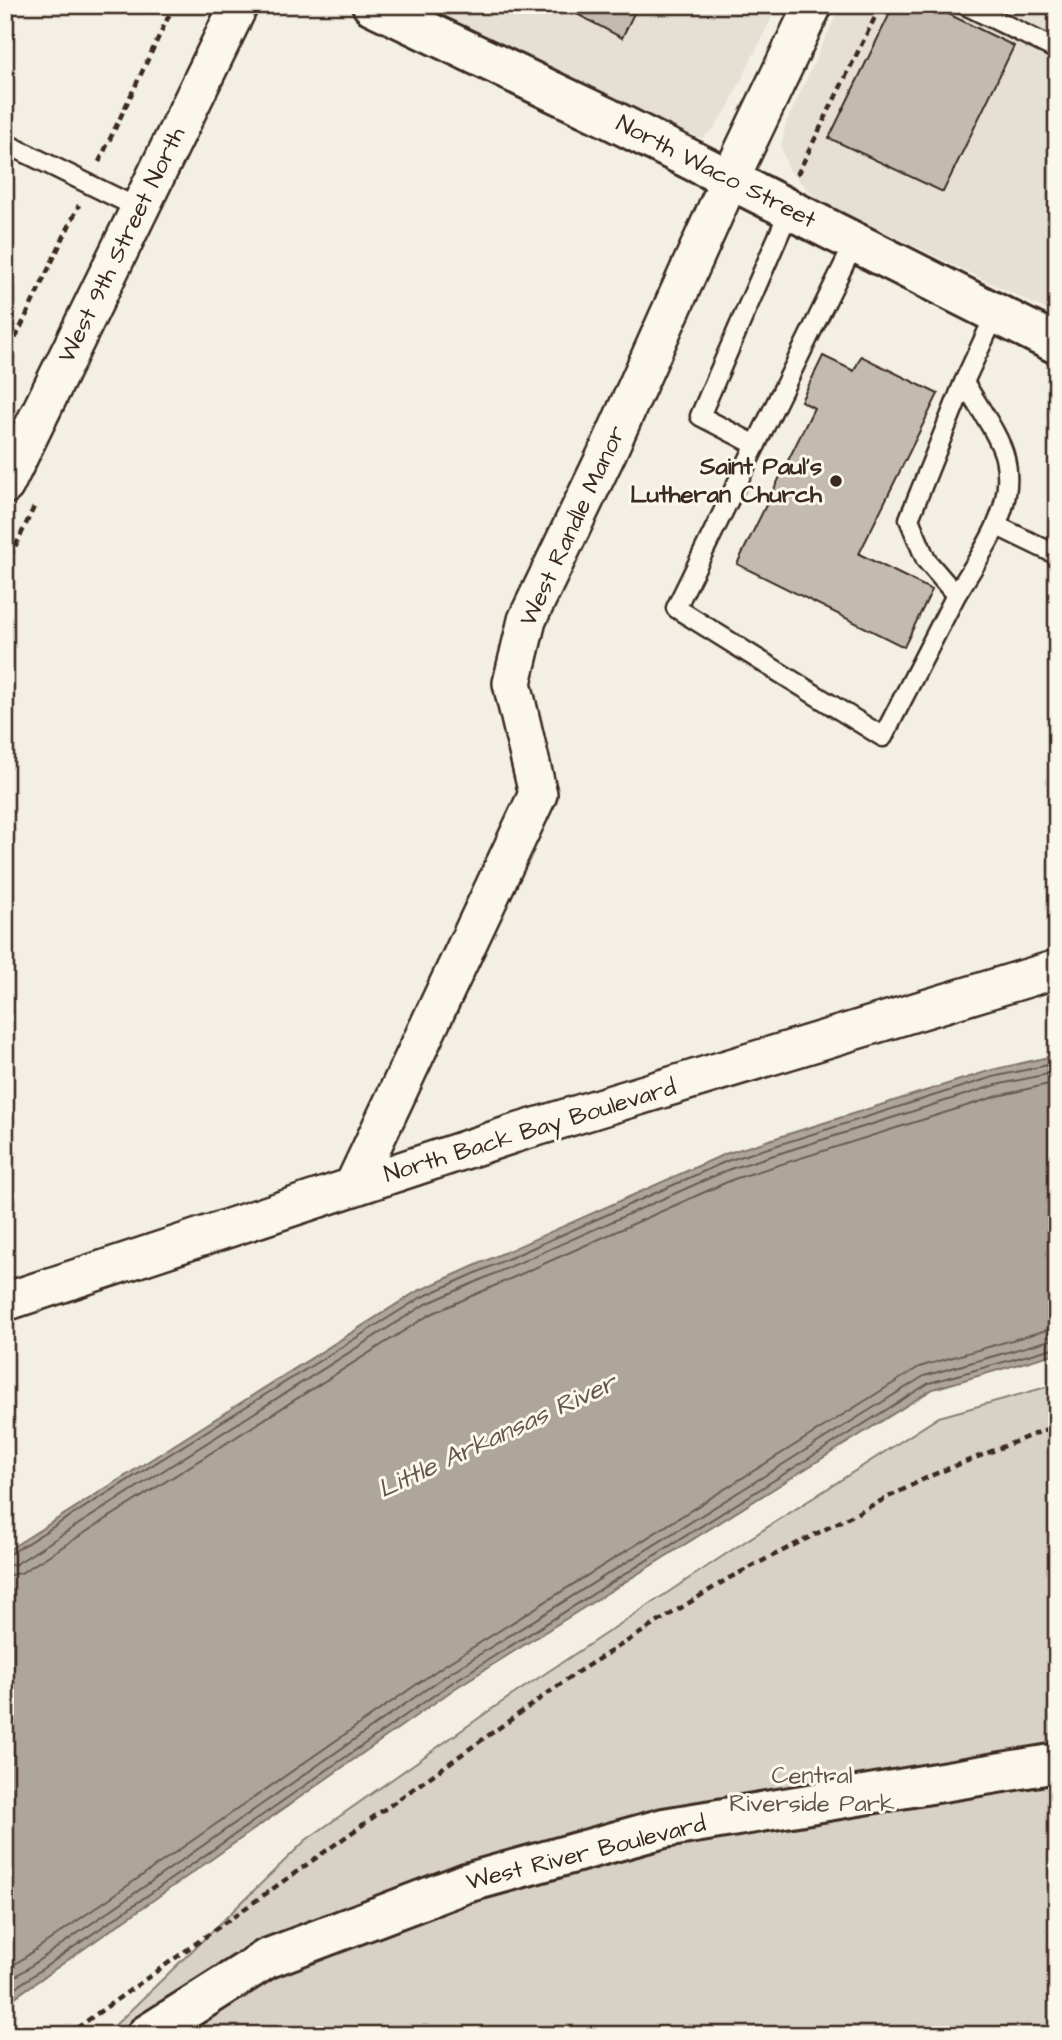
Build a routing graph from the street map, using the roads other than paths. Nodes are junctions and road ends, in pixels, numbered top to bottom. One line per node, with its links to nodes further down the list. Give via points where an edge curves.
1 (239, 5): 9 (street, West 9th Street North)
2 (372, 5): 7 (street, North Waco Street)
3 (813, 5): 7 (street)
4 (965, 5): 5 (lane)
5 (1057, 50)
6 (5, 143): 9 (lane)
7 (730, 179): 8 (street, North Waco Street); 21 (street, West Randle Manor, via 527,620 512,683 538,794)
8 (792, 196): 10 (street, North Waco Street); 14 (lane, via 700,416)
9 (140, 209): 15 (street, West 9th Street North)
10 (855, 242): 11 (street, North Waco Street); 14 (lane)
11 (996, 313): 12 (street, North Waco Street); 13 (lane)
12 (1057, 344)
13 (964, 382): 17 (lane, via 1005,456 1008,492); 19 (lane, via 909,519 926,560)
14 (757, 444): 19 (lane, via 676,608 883,737)
15 (14, 447): 16 (street, West 9th Street North)
16 (5, 485)
17 (997, 526): 18 (lane); 19 (lane)
18 (1057, 555)
19 (956, 596)
20 (1057, 968): 21 (street, North Back Bay Boulevard)
21 (353, 1187): 22 (street, North Back Bay Boulevard)
22 (5, 1302)
23 (1057, 1763): 24 (street, West River Boulevard, via 664,1828 466,1883 266,1959)
24 (146, 2035)

